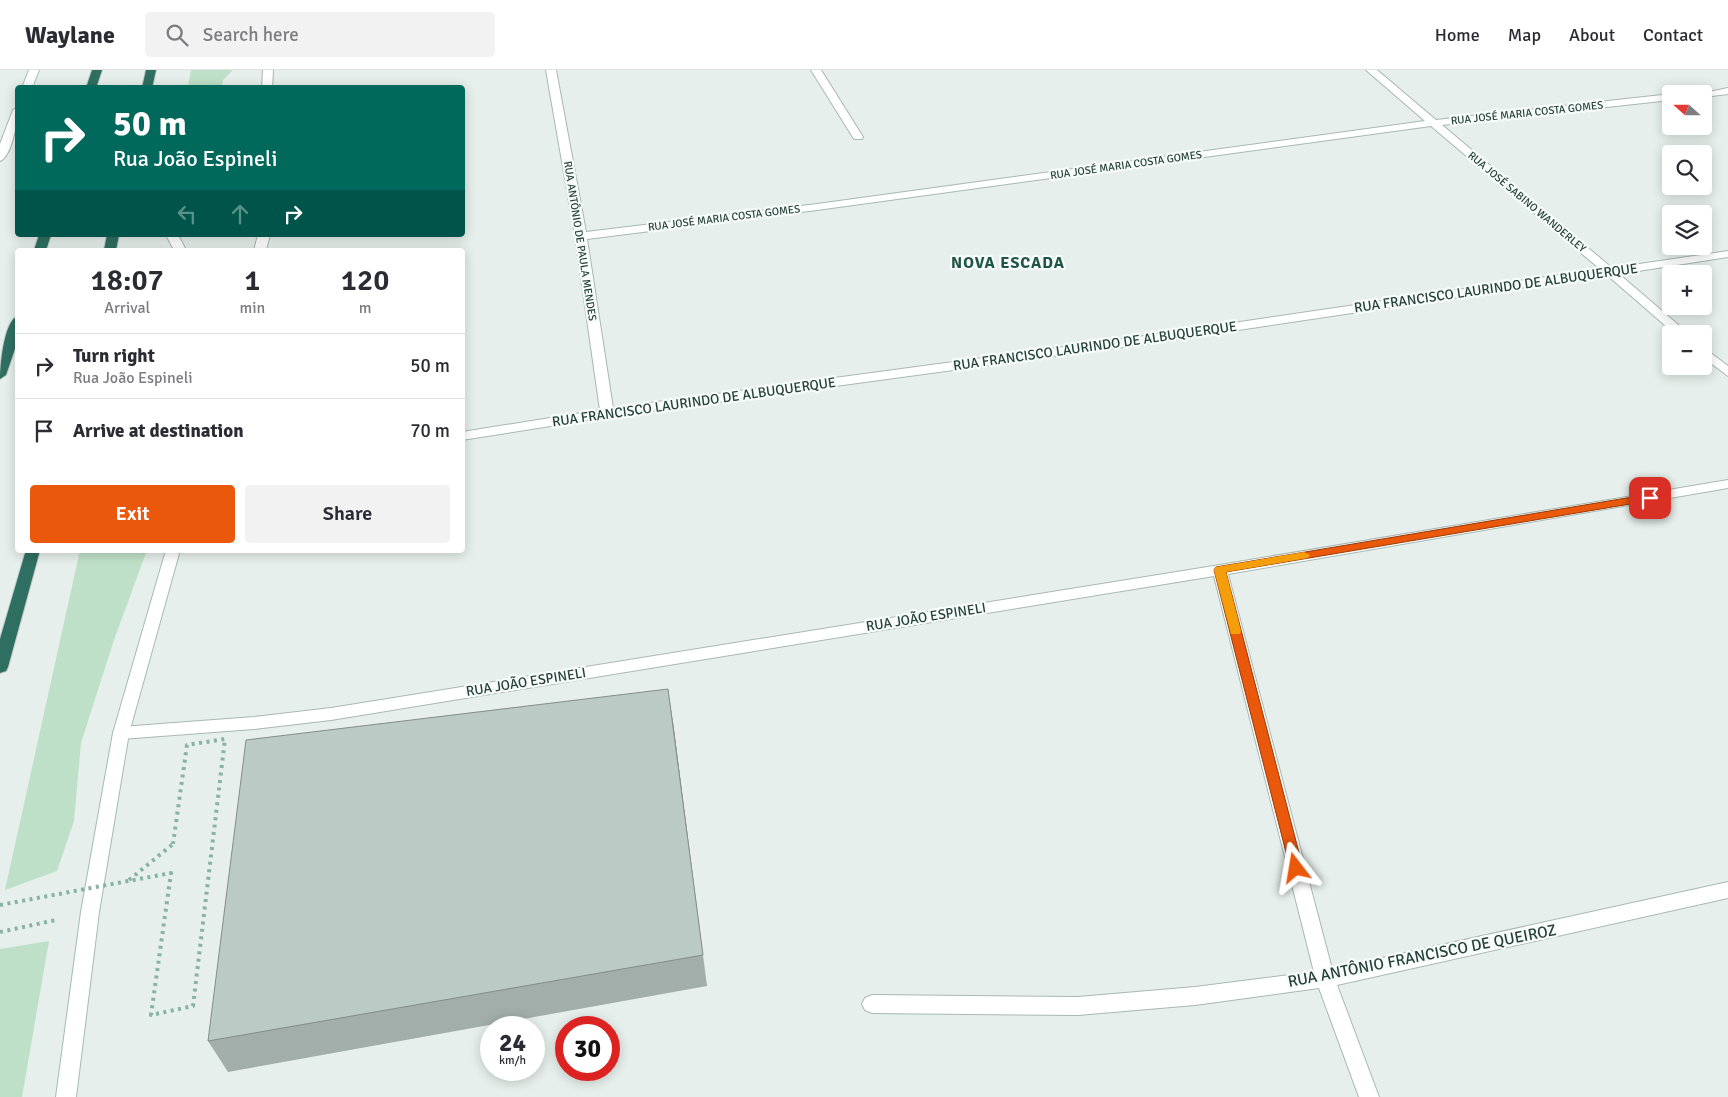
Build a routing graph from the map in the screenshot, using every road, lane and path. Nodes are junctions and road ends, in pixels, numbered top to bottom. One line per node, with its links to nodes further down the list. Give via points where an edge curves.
1 (34, 70): 8 (street)
2 (97, 70): 9 (highway)
3 (151, 70): 10 (highway)
4 (268, 70): 11 (street)
5 (551, 70): 19 (street, RUA ANTÔNIO DE PAULA MENDES)
6 (816, 70): 17 (street)
7 (1371, 70): 16 (street, RUA JOSÉ SABINO WANDERLEY)
8 (28, 85)
9 (92, 85)
10 (148, 85)
11 (268, 85)
12 (1728, 91): 13 (street)
13 (1712, 93)
14 (1662, 98): 16 (street, RUA JOSÉ MARIA COSTA GOMES)
15 (15, 118): 18 (street)
16 (1433, 123): 19 (street, RUA JOSÉ MARIA COSTA GOMES); 21 (street, RUA JOSÉ SABINO WANDERLEY)
17 (858, 137)
18 (0, 158)
19 (581, 236): 27 (street, RUA ANTÔNIO DE PAULA MENDES)
20 (1728, 254): 21 (street, RUA FRANCISCO LAURINDO DE ALBUQUERQUE)
21 (1610, 272): 22 (street, RUA JOSÉ SABINO WANDERLEY); 27 (street, RUA FRANCISCO LAURINDO DE ALBUQUERQUE, via 1131,342)
22 (1672, 325)
23 (15, 329): 26 (highway)
24 (1712, 359): 25 (street)
25 (1728, 372)
26 (0, 375)
27 (607, 412): 28 (street, RUA FRANCISCO LAURINDO DE ALBUQUERQUE)
28 (465, 436)
29 (1728, 484): 32 (street, RUA JOÃO ESPINELI)
30 (32, 553): 33 (highway)
31 (172, 553): 34 (street)
32 (1220, 570): 34 (street, RUA JOÃO ESPINELI, via 331,714); 38 (street)
33 (0, 667)
34 (121, 733): 40 (street, via 90,912)
35 (173, 844): 37 (path, bridge, via 187,746 225,738 193,1006 151,1015 171,873)
36 (1728, 890): 38 (street, RUA ANTÔNIO FRANCISCO DE QUEIROZ)
37 (0, 905)
38 (1325, 979): 39 (street, RUA ANTÔNIO FRANCISCO DE QUEIROZ, via 1196,996 1078,1006); 41 (street)
39 (872, 1004)
40 (66, 1097)
41 (1369, 1097)

